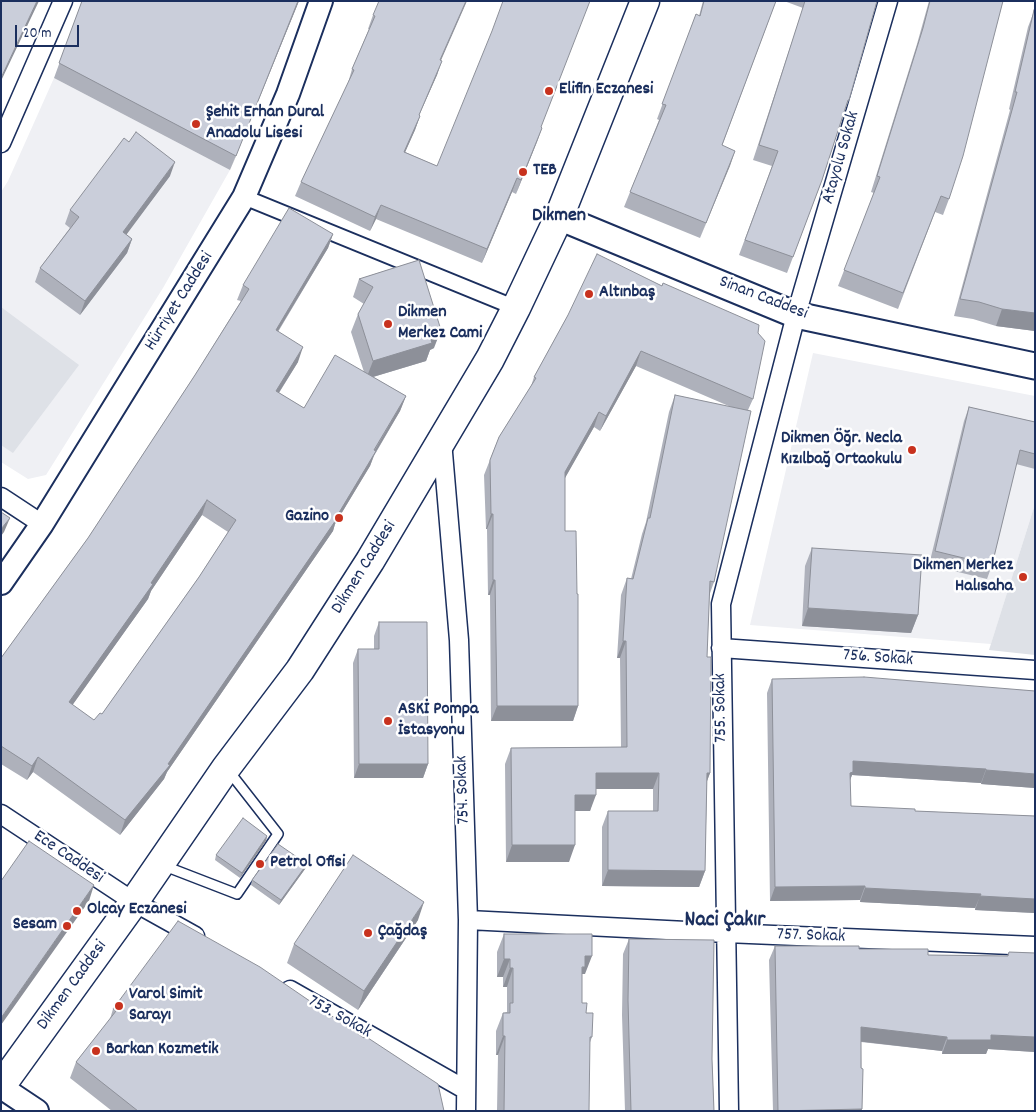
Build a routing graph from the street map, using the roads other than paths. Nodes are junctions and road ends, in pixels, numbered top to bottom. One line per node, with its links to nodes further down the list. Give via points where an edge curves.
1 (63, 1): 5 (street)
2 (321, 1): 6 (street, Hürriyet Caddesi, via 288,94)
3 (646, 1): 7 (main road, Dikmen Caddesi)
4 (888, 1): 9 (street, Atayolu Sokak)
5 (1, 143)
6 (244, 197): 8 (street); 13 (street, Hürriyet Caddesi)
7 (559, 216): 8 (main road, Dikmen Caddesi); 9 (main road, Sinan Caddesi)
8 (516, 308): 11 (main road, Dikmen Caddesi)
9 (796, 315): 10 (main road, Sinan Caddesi); 15 (street, 755. Sokak, via 721,604)
10 (1035, 366)
11 (442, 441): 17 (main road, Dikmen Caddesi, via 370,562 300,670); 21 (street, 754. Sokak, via 459,640)
12 (1, 497): 13 (street)
13 (42, 524): 14 (street, Hürriyet Caddesi)
14 (1, 583)
15 (721, 648): 16 (street, 756. Sokak); 22 (street, 755. Sokak)
16 (1035, 670)
17 (226, 768): 19 (main road, Dikmen Caddesi); 19 (lane, via 278,834 237,894)
18 (1, 814): 20 (street, Ece Caddesi)
19 (159, 864): 20 (main road, Dikmen Caddesi)
20 (134, 902): 23 (street); 26 (main road, Dikmen Caddesi)
21 (468, 920): 22 (street, 757. Sokak); 27 (street, 754. Sokak)
22 (726, 933): 24 (street, 757. Sokak); 30 (street, 755. Sokak)
23 (211, 945)
24 (1035, 946)
25 (279, 984): 27 (street, 753. Sokak)
26 (1, 1086): 28 (street)
27 (466, 1090): 29 (street, 754. Sokak)
28 (37, 1111)
29 (466, 1111)
30 (729, 1111)

